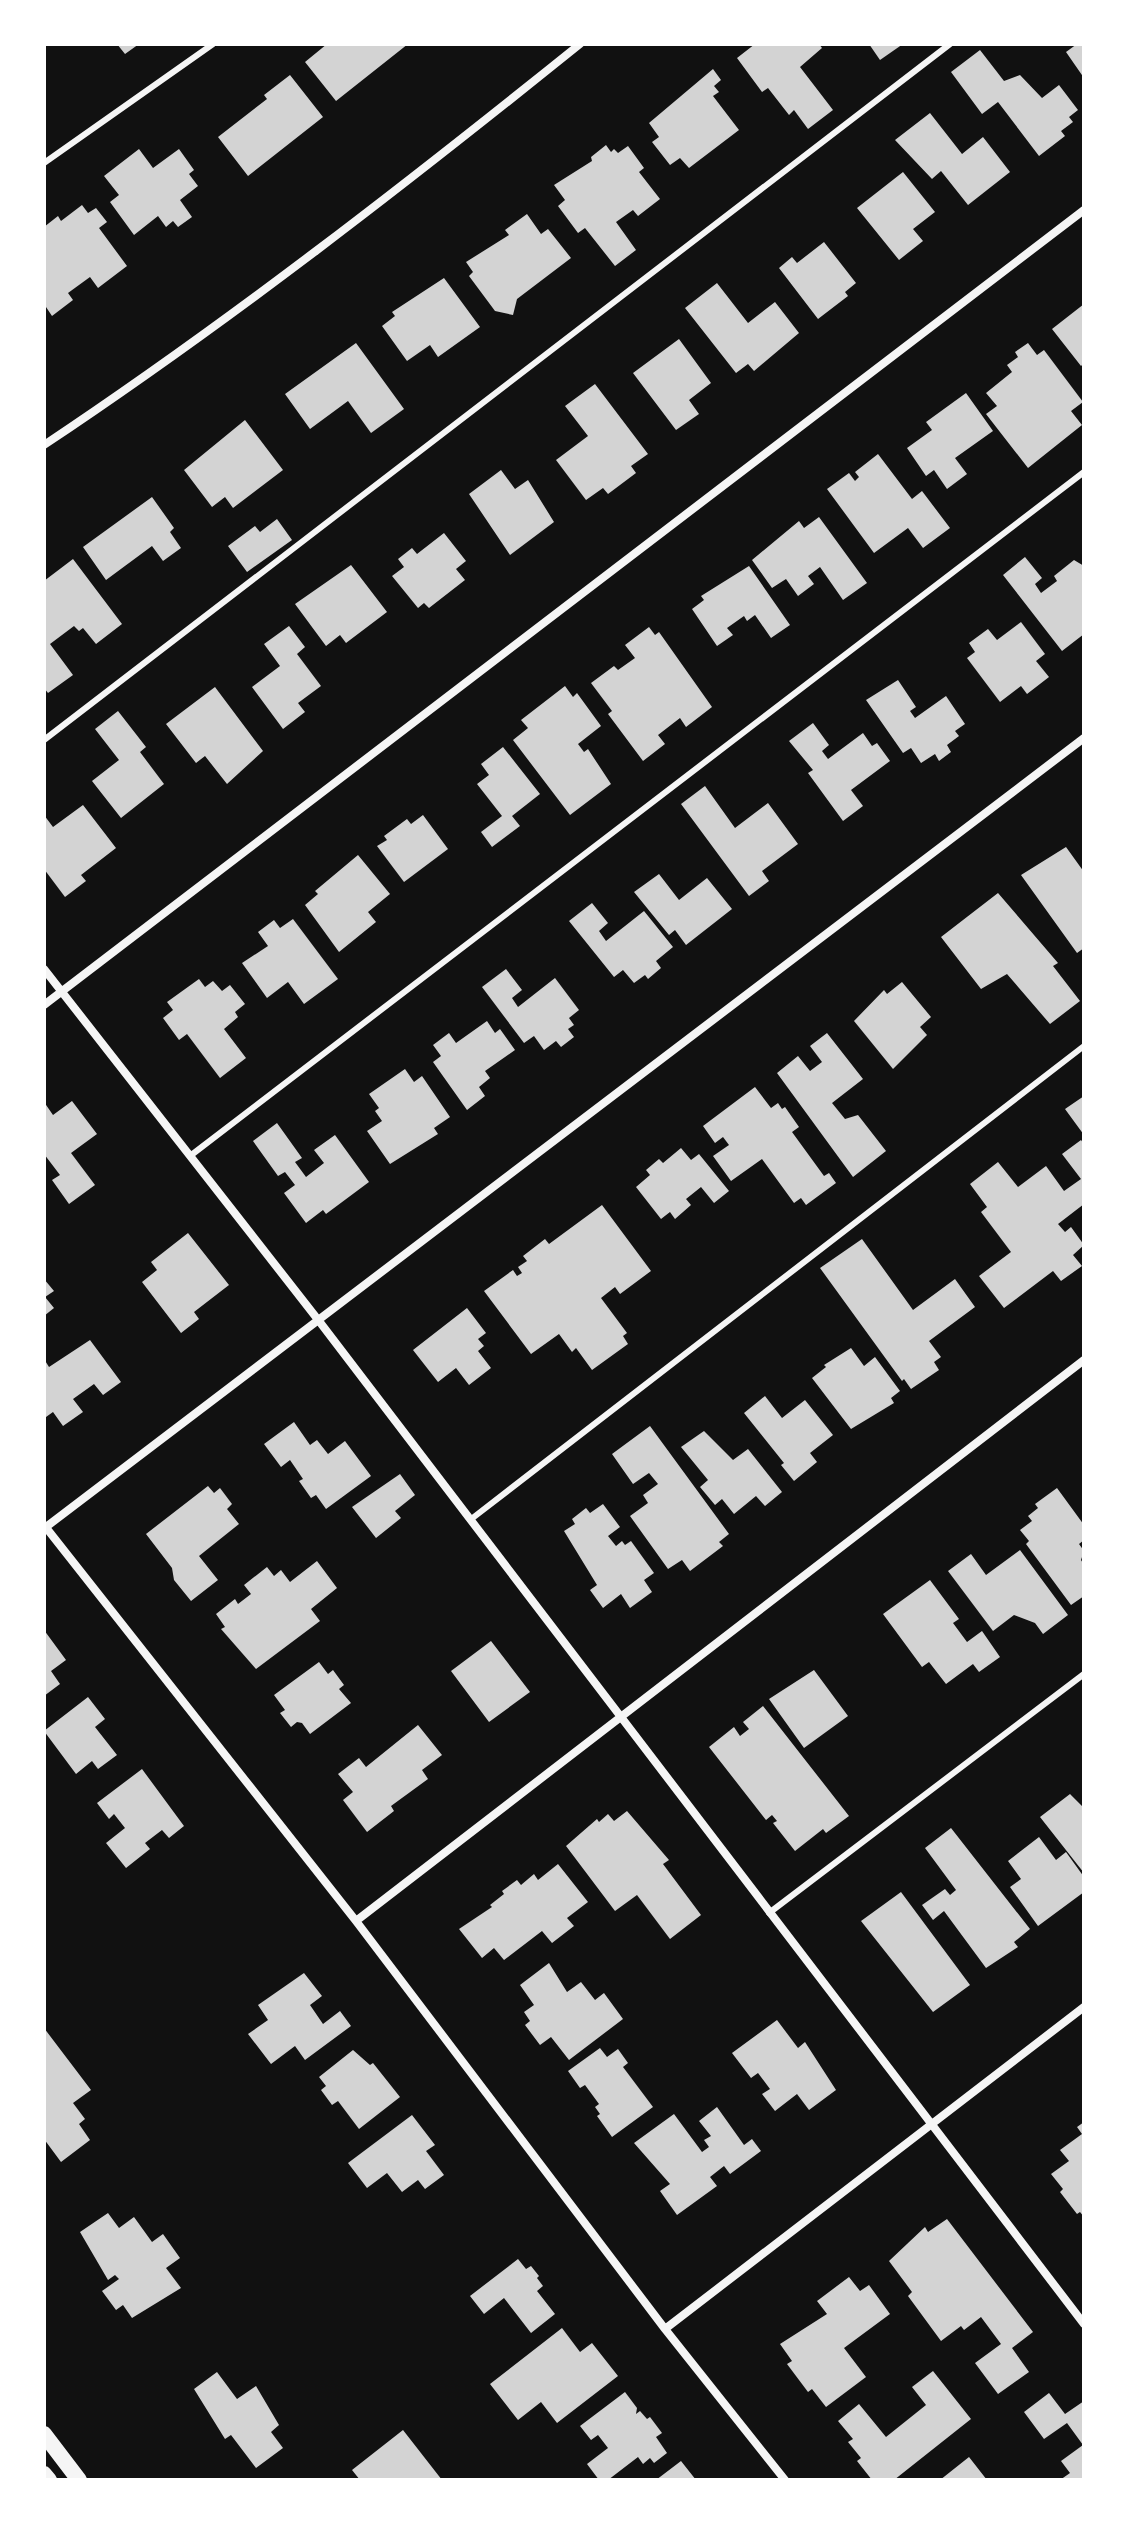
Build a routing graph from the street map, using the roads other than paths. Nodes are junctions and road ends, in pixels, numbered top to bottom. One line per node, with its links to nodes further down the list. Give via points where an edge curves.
1 (213, 44): 4 (lane)
2 (580, 44): 6 (street, via 245,303)
3 (950, 44): 9 (lane)
4 (44, 163)
5 (1084, 210): 11 (street)
6 (44, 445)
7 (1084, 472): 14 (lane)
8 (1084, 738): 15 (street)
9 (44, 740)
10 (44, 969): 11 (street)
11 (61, 991): 12 (street); 14 (street)
12 (44, 1005)
13 (1084, 1046): 17 (lane)
14 (190, 1156): 15 (street)
15 (319, 1321): 17 (street); 18 (street)
16 (1084, 1360): 20 (street)
17 (470, 1520): 20 (street)
18 (45, 1526): 22 (street)
19 (1084, 1674): 21 (lane)
20 (619, 1717): 21 (street); 22 (street)
21 (769, 1913): 24 (street)
22 (356, 1921): 26 (street)
23 (1084, 2007): 24 (street)
24 (930, 2125): 25 (street); 26 (street)
25 (1084, 2324)
26 (665, 2329): 31 (street)
27 (44, 2434): 30 (main road)
28 (44, 2474): 29 (main road)
29 (49, 2480)
30 (79, 2480)
31 (785, 2480)

